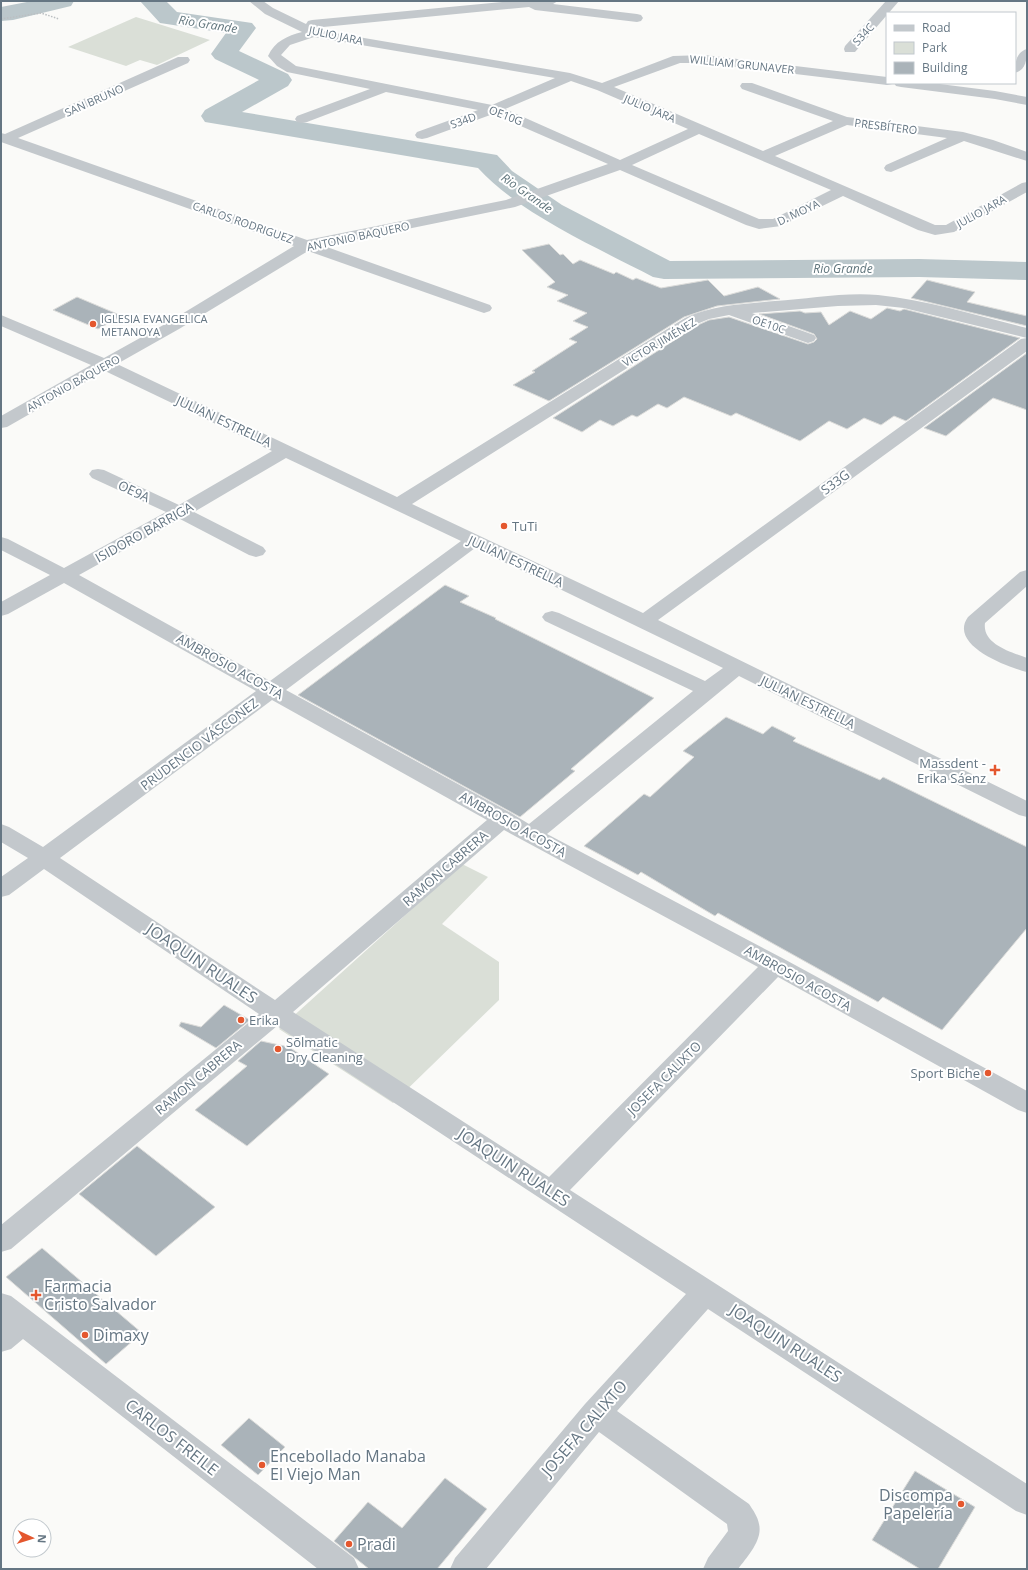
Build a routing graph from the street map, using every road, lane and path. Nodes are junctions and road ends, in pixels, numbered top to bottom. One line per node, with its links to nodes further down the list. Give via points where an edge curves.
1 (255, 1): 10 (street, JULIO JARA)
2 (472, 1): 6 (street)
3 (552, 1): 5 (street)
4 (893, 1): 12 (street, S34C)
5 (518, 4): 6 (street); 7 (street)
6 (493, 8): 10 (street)
7 (637, 18)
8 (1, 19): 9 (path, via 41,13)
9 (59, 19)
10 (297, 25): 11 (street, JULIO JARA)
11 (314, 33): 16 (street, JULIO JARA); 22 (street, OE10G, via 282,44 274,56 292,69)
12 (850, 49)
13 (1027, 53): 15 (street)
14 (183, 60): 31 (street, SAN BRUNO)
15 (1016, 68)
16 (570, 77): 21 (street, JULIO JARA); 25 (street, S34D)
17 (886, 81): 21 (street, WILLIAM GRUNAVER, via 685,58)
18 (910, 84): 23 (street)
19 (1003, 84): 23 (street)
20 (747, 86): 27 (street, PRESBÍTERO)
21 (602, 87): 28 (street, JULIO JARA)
22 (384, 88): 25 (street, OE10G); 26 (street)
23 (995, 94): 24 (street)
24 (1027, 101)
25 (493, 108): 29 (street, S34D); 34 (street, OE10G)
26 (302, 119)
27 (845, 121): 30 (street, PRESBÍTERO); 32 (street)
28 (698, 129): 32 (street, JULIO JARA); 34 (street, ANTONIO BAQUERO)
29 (422, 135)
30 (963, 136): 33 (street, PRESBÍTERO); 35 (street)
31 (3, 138): 39 (street, CARLOS RODRIGUEZ)
32 (763, 156): 37 (street, JULIO JARA)
33 (1027, 157)
34 (620, 165): 38 (street, OE10G); 39 (street, ANTONIO BAQUERO, via 510,204)
35 (891, 168)
36 (1027, 186): 37 (street, JULIO JARA, via 949,229 935,230 923,227)
37 (843, 190): 38 (street, D. MOYA, via 776,224)
38 (751, 222)
39 (307, 245): 40 (street, CARLOS RODRIGUEZ); 46 (street, ANTONIO BAQUERO)
40 (484, 308)
41 (729, 310): 43 (street, VICTOR JIMÉNEZ, via 838,301 890,301); 44 (street, OE10C); 50 (street, VICTOR JIMÉNEZ, via 704,315 691,321)
42 (1, 320): 46 (street, JULIAN ESTRELLA)
43 (1027, 333)
44 (808, 338)
45 (1027, 343): 59 (street, S33G)
46 (105, 365): 47 (street, ANTONIO BAQUERO); 48 (street, JULIAN ESTRELLA)
47 (1, 423)
48 (286, 450): 50 (street, JULIAN ESTRELLA); 51 (street, ISIDORO BARRIGA)
49 (98, 474): 51 (street, OE9A)
50 (397, 505): 52 (street, JULIAN ESTRELLA)
51 (180, 512): 54 (street, OE9A); 55 (street, ISIDORO BARRIGA)
52 (473, 541): 59 (street, JULIAN ESTRELLA); 62 (street, PRUDENCIO VÁSCONEZ)
53 (1, 543): 55 (street, AMBROSIO ACOSTA)
54 (256, 551)
55 (66, 576): 57 (street, ISIDORO BARRIGA); 62 (street, AMBROSIO ACOSTA)
56 (1027, 576): 60 (street, via 975,621 973,627 973,633 982,644)
57 (1, 610)
58 (552, 617): 63 (street)
59 (644, 621): 61 (street, JULIAN ESTRELLA)
60 (1027, 666)
61 (737, 667): 63 (street); 64 (street, JULIAN ESTRELLA)
62 (272, 689): 65 (street, AMBROSIO ACOSTA); 68 (street, PRUDENCIO VÁSCONEZ)
63 (707, 690): 67 (street)
64 (1027, 810)
65 (503, 818): 67 (street, AMBROSIO ACOSTA); 71 (street, RAMON CABRERA)
66 (1, 832): 68 (street, JOAQUIN RUALES)
67 (531, 835): 70 (street, AMBROSIO ACOSTA)
68 (44, 858): 69 (street, PRUDENCIO VÁSCONEZ); 71 (street, JOAQUIN RUALES)
69 (1, 888)
70 (775, 965): 72 (street, AMBROSIO ACOSTA); 73 (street, JOSEFA CALIXTO)
71 (276, 1012): 73 (street, JOAQUIN RUALES); 74 (street, RAMON CABRERA)
72 (1026, 1101)
73 (552, 1192): 75 (street, JOAQUIN RUALES)
74 (1, 1241)
75 (706, 1291): 78 (street, JOSEFA CALIXTO); 79 (street, JOAQUIN RUALES)
76 (12, 1313): 77 (street); 80 (street, CARLOS FREILE)
77 (1, 1340)
78 (596, 1413): 81 (street, JOSEFA CALIXTO); 82 (street, via 738,1514 744,1524 743,1536)
79 (1027, 1501)
80 (342, 1569)
81 (466, 1569)
82 (719, 1569)

